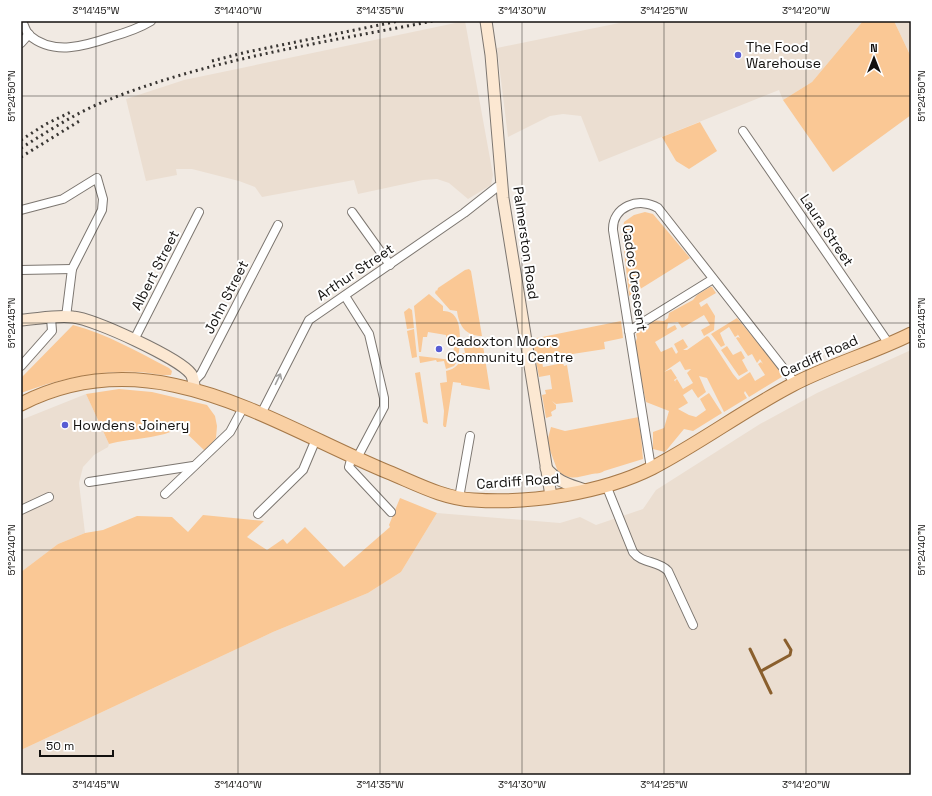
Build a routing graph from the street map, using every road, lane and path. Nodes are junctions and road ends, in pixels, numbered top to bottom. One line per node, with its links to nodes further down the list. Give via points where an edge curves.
1 (22, 21): 4 (street)
2 (151, 21): 4 (street, via 140,28 84,46 62,48 47,44)
3 (487, 23): 7 (street, Palmerston Road)
4 (29, 34): 5 (street)
5 (21, 42)
6 (743, 131): 23 (street, Laura Street)
7 (502, 186): 12 (street, Arthur Street, via 497,187); 34 (street, Palmerston Road)
8 (21, 210): 13 (street, via 62,199 98,178 104,199 102,210)
9 (199, 212): 22 (street, Albert Street)
10 (352, 212): 12 (street)
11 (278, 225): 26 (street, John Street)
12 (390, 265): 16 (street, Arthur Street)
13 (72, 269): 14 (street); 17 (street)
14 (21, 270)
15 (713, 279): 20 (street); 20 (street, Cadoc Crescent, via 658,208 638,203 623,208 614,218 613,230); 25 (street, Cadoc Crescent)
16 (345, 296): 29 (street, Arthur Street, one-way to 16, via 309,320); 32 (street, via 369,334 384,398 384,407)
17 (66, 317): 18 (street); 22 (street, via 99,324)
18 (51, 318): 19 (street); 24 (street, via 52,332)
19 (21, 320)
20 (629, 331): 35 (street, Cadoc Crescent)
21 (911, 334): 23 (main road, Cardiff Road)
22 (134, 340): 26 (street, via 187,370)
23 (889, 344): 25 (main road, Cardiff Road)
24 (21, 366)
25 (795, 383): 35 (main road, Cardiff Road)
26 (194, 385): 27 (main road, Cardiff Road, via 151,381 103,381 65,387); 28 (main road, Cardiff Road)
27 (21, 404)
28 (244, 406): 29 (main road, Cardiff Road); 33 (street, via 230,432)
29 (261, 414): 31 (main road, Cardiff Road)
30 (470, 436): 42 (street)
31 (316, 439): 32 (main road, Cardiff Road); 45 (street, via 303,470)
32 (355, 457): 42 (main road, Cardiff Road); 44 (street, via 349,467)
33 (194, 466): 36 (street); 39 (street)
34 (546, 468): 38 (street, via 562,483); 40 (street, Palmerston Road)
35 (651, 468): 37 (main road, Cardiff Road)
36 (89, 482)
37 (606, 485): 38 (main road, Cardiff Road); 46 (street, via 633,552 640,559 668,571)
38 (585, 490): 40 (main road, Cardiff Road)
39 (165, 494)
40 (551, 496): 42 (main road, Cardiff Road, via 509,500)
41 (49, 497): 43 (street)
42 (459, 498)
43 (21, 510)
44 (391, 512)
45 (258, 514)
46 (693, 625)

